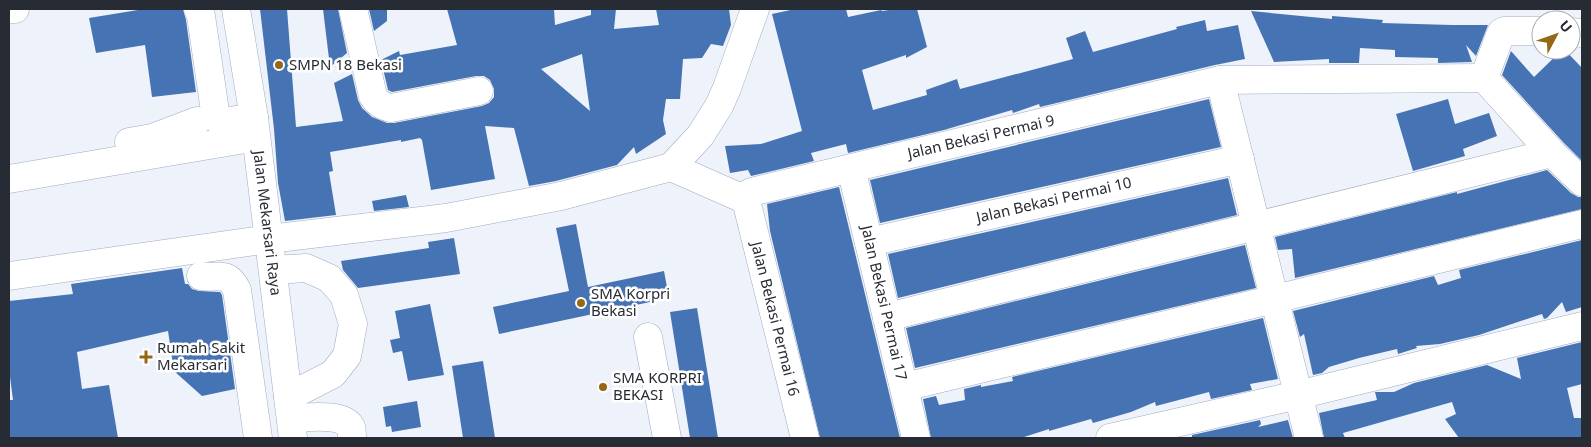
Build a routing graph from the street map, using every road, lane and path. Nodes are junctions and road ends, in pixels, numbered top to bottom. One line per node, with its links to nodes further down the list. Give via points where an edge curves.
1 (15, 9): 6 (street)
2 (198, 9): 11 (street, via 216,118)
3 (236, 9): 12 (street, Jalan Mekarsari Raya)
4 (353, 9): 10 (street, via 373,96 381,105 390,108)
5 (754, 9): 16 (street, via 719,106 700,136)
6 (9, 10)
7 (1531, 31): 8 (street, via 1501,33)
8 (1484, 78): 9 (street, Jalan Bekasi Permai 9); 13 (street)
9 (1220, 80): 14 (street); 17 (street, Jalan Bekasi Permai 9)
10 (479, 91)
11 (209, 121): 12 (street); 15 (street, via 152,138)
12 (255, 128): 18 (street); 23 (street, Jalan Mekarsari Raya)
13 (1552, 152): 19 (street); 22 (street)
14 (1240, 159): 22 (street); 24 (street, Jalan Bekasi Permai 10)
15 (9, 160)
16 (671, 167): 20 (street); 23 (street, via 560,196 446,218)
17 (851, 168): 20 (street, Jalan Bekasi Permai 9, via 751,192); 24 (street, Jalan Bekasi Permai 17)
18 (9, 179)
19 (1582, 182)
20 (746, 200): 40 (street, Jalan Bekasi Permai 16)
21 (1582, 224): 28 (street)
22 (1256, 226): 28 (street); 29 (street)
23 (269, 239): 25 (street, Jalan Mekarsari Raya); 26 (street)
24 (869, 242): 29 (street, Jalan Bekasi Permai 17)
25 (273, 270): 32 (street, Jalan Mekarsari Raya); 36 (street, via 306,268 329,278 344,295 354,324 347,356)
26 (9, 276)
27 (201, 276): 33 (street, via 224,276 232,280 237,290)
28 (1274, 300): 34 (street); 35 (street)
29 (887, 317): 34 (street, Jalan Bekasi Permai 17)
30 (1582, 326): 35 (street)
31 (648, 337): 39 (street)
32 (283, 355): 33 (street); 36 (street, Jalan Mekarsari Raya)
33 (247, 359): 37 (street)
34 (904, 387): 41 (street, Jalan Bekasi Permai 17)
35 (1298, 395): 42 (street); 43 (street)
36 (291, 418): 38 (street, via 332,417 345,421 351,427)
37 (258, 438)
38 (352, 438)
39 (667, 438)
40 (805, 438)
41 (916, 438)
42 (1110, 438)
43 (1309, 438)

